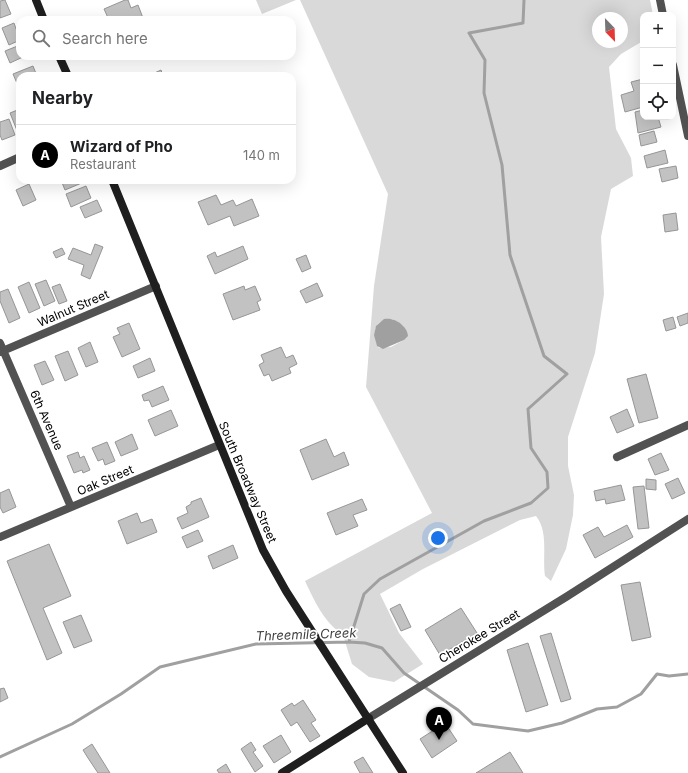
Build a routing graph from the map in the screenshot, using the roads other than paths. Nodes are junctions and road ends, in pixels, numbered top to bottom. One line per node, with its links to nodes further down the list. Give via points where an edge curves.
1 (36, 0): 4 (street)
2 (660, 0): 3 (street)
3 (662, 12)
4 (42, 16)
5 (61, 60): 6 (street)
6 (66, 72)
7 (676, 76): 8 (street)
8 (685, 112): 9 (street)
9 (688, 136)
10 (16, 159): 11 (street)
11 (0, 166)
12 (114, 184): 13 (street, South Broadway Street)
13 (156, 286): 14 (street, Walnut Street); 16 (street, South Broadway Street)
14 (1, 349): 18 (street, 6th Avenue)
15 (688, 425): 17 (street)
16 (219, 445): 18 (street, Oak Street); 21 (street, South Broadway Street, via 263,550)
17 (617, 457)
18 (71, 507): 20 (street, Oak Street)
19 (688, 519): 21 (street, Cherokee Street)
20 (0, 537)
21 (369, 718): 22 (street, Cherokee Street); 23 (street, South Broadway Street)
22 (282, 773)
23 (403, 773)

